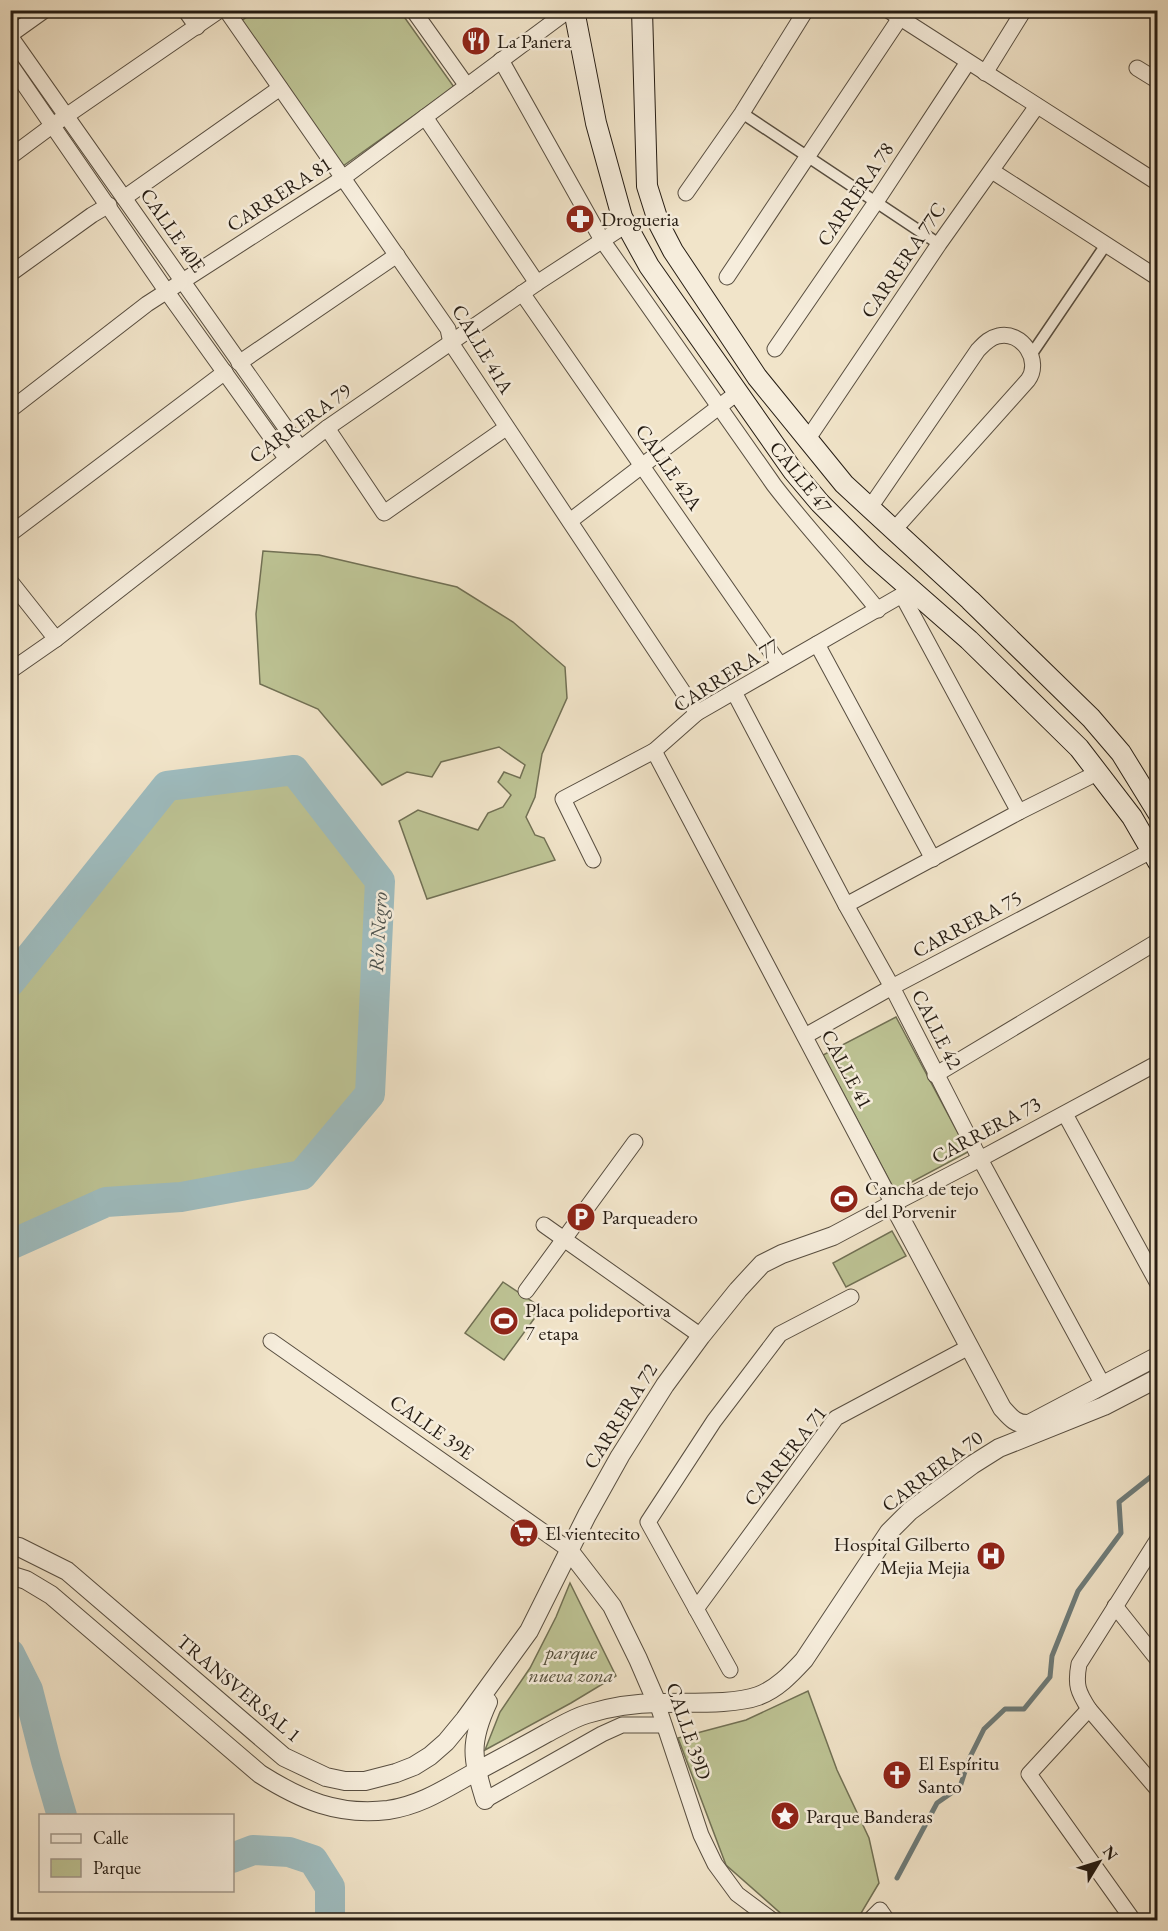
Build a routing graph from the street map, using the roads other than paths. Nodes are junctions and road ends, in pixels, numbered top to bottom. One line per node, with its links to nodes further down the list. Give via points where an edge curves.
1 (45, 10): 13 (street)
2 (185, 10): 12 (street)
3 (220, 10): 12 (street)
4 (226, 10): 21 (street, CALLE 41A)
5 (413, 10): 20 (street)
6 (569, 10): 14 (street, CARRERA 81)
7 (574, 10): 36 (main road, CALLE 47, via 596,123)
8 (642, 10): 58 (main road, CALLE 47, via 646,172 659,224 757,377)
9 (806, 10): 23 (street)
10 (1024, 10): 18 (street)
11 (894, 14): 15 (street); 27 (street)
12 (196, 27): 24 (street)
13 (10, 35): 24 (street, CALLE 40E)
14 (501, 60): 20 (street, CARRERA 81); 37 (street, CALLE 47)
15 (968, 62): 18 (street); 34 (street, CARRERA 78)
16 (10, 64): 26 (street, CALLE 40E)
17 (1137, 68): 19 (street)
18 (985, 73): 22 (street)
19 (1158, 81)
20 (466, 86): 25 (street, CARRERA 81)
21 (280, 88): 30 (street, CALLE 41A); 33 (street)
22 (1036, 106): 29 (street, CARRERA 77C); 31 (street)
23 (742, 113): 27 (street); 32 (street)
24 (68, 116): 26 (street); 33 (street, CALLE 40E)
25 (425, 117): 30 (street, CARRERA 81); 45 (street)
26 (53, 125): 28 (street); 35 (street, CALLE 40E)
27 (808, 156): 34 (street); 42 (street)
28 (10, 157)
29 (992, 171): 38 (street, CARRERA 77C); 39 (street)
30 (343, 178): 40 (street, CALLE 41A); 44 (street, CARRERA 81)
31 (1158, 183)
32 (686, 193)
33 (124, 198): 44 (street, CALLE 40E)
34 (876, 202): 38 (street); 49 (street, CARRERA 78)
35 (109, 206): 41 (street); 46 (street, CALLE 40E)
36 (626, 225): 37 (street, CARRERA 79); 53 (main road, CALLE 47, via 649,266)
37 (602, 240): 45 (street, CARRERA 79); 54 (street, CALLE 47)
38 (939, 244): 58 (street, CARRERA 77C)
39 (1105, 246): 43 (street); 50 (street)
40 (397, 255): 48 (street, CALLE 41A, via 448,329); 51 (street)
41 (10, 274)
42 (727, 277)
43 (1158, 278)
44 (183, 282): 46 (street, CARRERA 81); 51 (street, CALLE 40E)
45 (537, 283): 47 (street, CARRERA 79)
46 (167, 292): 52 (street, CALLE 40E); 55 (street, CARRERA 81)
47 (522, 293): 48 (street, CARRERA 79); 61 (street, CALLE 42A)
48 (451, 344): 56 (street, CARRERA 79); 57 (street, CALLE 41A)
49 (775, 349)
50 (1031, 354): 62 (street, via 1020,341 1001,335 986,341); 64 (street, via 1034,372 1021,391)
51 (239, 363): 59 (street, CALLE 40E)
52 (225, 372): 60 (street, CALLE 40E); 65 (street)
53 (737, 393): 54 (street); 67 (main road, CALLE 47, via 820,503)
54 (719, 407): 61 (street); 68 (street, CALLE 47, via 800,519 842,563)
55 (10, 410)
56 (327, 428): 57 (street, via 384,513); 59 (street, CARRERA 79)
57 (506, 428): 63 (street, CALLE 41A)
58 (807, 440): 62 (main road, CALLE 47)
59 (300, 448): 60 (street, CARRERA 79)
60 (286, 458): 69 (street, CARRERA 79)
61 (643, 466): 63 (street); 71 (street, CALLE 42A)
62 (869, 509): 64 (main road, CALLE 47)
63 (570, 521): 74 (street, CALLE 41A)
64 (893, 531): 78 (main road, CALLE 47, via 1091,718 1121,753)
65 (10, 534)
66 (10, 582): 69 (street)
67 (906, 591): 68 (street, CARRERA 77); 76 (main road, CALLE 47, via 1010,680); 77 (street)
68 (878, 610): 70 (street, CARRERA 77)
69 (56, 639): 72 (street, CARRERA 79)
70 (817, 644): 71 (street, CARRERA 77); 80 (street)
71 (780, 665): 73 (street, CARRERA 77)
72 (10, 671)
73 (734, 692): 74 (street, CARRERA 77); 82 (street, CALLE 42)
74 (697, 713): 75 (street, CARRERA 77)
75 (654, 751): 81 (street, CARRERA 77, via 563,799); 85 (street, CALLE 41)
76 (1099, 772): 77 (street); 79 (main road, CALLE 47)
77 (1019, 812): 80 (street)
78 (1158, 813)
79 (1154, 856): 84 (street, CARRERA 75)
80 (933, 859): 82 (street)
81 (593, 860)
82 (846, 905): 84 (street, CALLE 42)
83 (1158, 941): 87 (street)
84 (892, 987): 85 (street, CARRERA 75); 87 (street, CALLE 42)
85 (805, 1036): 91 (street, CALLE 41)
86 (1156, 1069): 88 (street, CARRERA 73)
87 (935, 1074): 90 (street, CALLE 42)
88 (1065, 1114): 90 (street, CARRERA 73); 97 (street)
89 (635, 1142): 95 (street)
90 (980, 1160): 91 (street, CARRERA 73); 105 (street, CALLE 42)
91 (893, 1204): 92 (street, CARRERA 73); 94 (street, CALLE 41)
92 (864, 1220): 94 (street, via 894,1224); 96 (street, CARRERA 73)
93 (544, 1225): 95 (street)
94 (908, 1233): 102 (street, CALLE 41)
95 (564, 1239): 98 (street); 100 (street)
96 (801, 1249): 100 (street, CARRERA 72, via 762,1264)
97 (1158, 1284)
98 (526, 1291)
99 (851, 1297): 113 (street, via 780,1334 714,1421 648,1522)
100 (701, 1336): 110 (street, CARRERA 72, via 620,1456)
101 (271, 1341): 110 (street, CALLE 39E)
102 (969, 1347): 106 (street, CALLE 41); 113 (street, CARRERA 71, via 836,1418)
103 (1158, 1356): 105 (street)
104 (1158, 1378): 107 (street, CARRERA 70, via 1104,1406)
105 (1103, 1385): 106 (street, via 1029,1424 1015,1422)
106 (1002, 1408): 107 (street)
107 (999, 1448): 117 (street, CARRERA 70, via 928,1498 889,1532 804,1660 780,1683 747,1699)
108 (1158, 1539): 112 (street)
109 (10, 1545): 115 (street, TRANSVERSAL 1, via 67,1571 284,1757 326,1778 365,1781 396,1773 430,1756 446,1742)
110 (568, 1549): 115 (street, TRANSVERSAL 1, via 529,1631); 117 (street, CALLE 39D, via 612,1606)
111 (10, 1575): 120 (street, via 51,1595 260,1774 309,1802 343,1810 387,1810 423,1800)
112 (1115, 1606): 114 (street); 118 (street, via 1078,1664 1076,1680)
113 (696, 1610): 116 (street)
114 (1158, 1660)
115 (507, 1663): 120 (street, via 477,1725)
116 (730, 1670)
117 (657, 1703): 119 (street, CALLE 39D); 120 (street, via 585,1714)
118 (1089, 1709): 121 (street); 124 (street, via 1029,1774)
119 (664, 1725): 122 (street, via 622,1725); 123 (street, CALLE 39D, via 701,1835 716,1864 737,1894)
120 (476, 1771): 122 (street)
121 (1158, 1790)
122 (485, 1800)
123 (772, 1920)
124 (1133, 1920)

